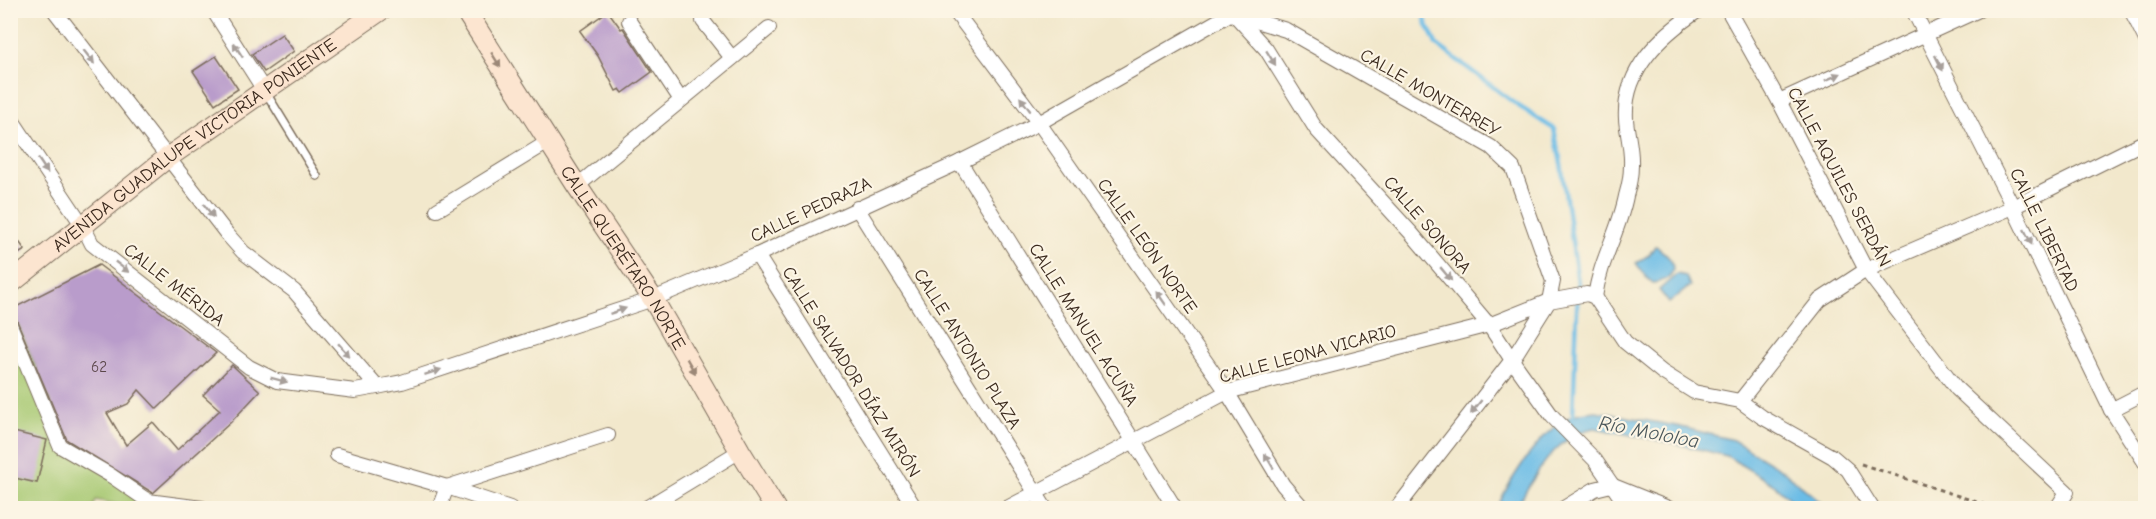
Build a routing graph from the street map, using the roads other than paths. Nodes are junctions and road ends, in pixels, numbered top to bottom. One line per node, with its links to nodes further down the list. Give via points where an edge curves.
1 (54, 10): 25 (street, one-way to 25)
2 (213, 10): 18 (street, one-way to 2)
3 (381, 10): 18 (street, AVENIDA GUADALUPE VICTORIA PONIENTE)
4 (465, 10): 24 (street, CALLE QUERÉTARO NORTE, one-way to 24)
5 (954, 10): 22 (street, CALLE LEÓN NORTE, one-way to 5)
6 (1699, 10): 36 (street, via 1673,28 1646,57 1631,81 1626,100 1629,184)
7 (1728, 10): 20 (street, CALLE AQUILES SERDÁN)
8 (1913, 10): 15 (street, CALLE LIBERTAD)
9 (1979, 10): 15 (street)
10 (2131, 10): 16 (street)
11 (1234, 12): 22 (street, CALLE PEDRAZA); 38 (street, CALLE MONTERREY, via 1286,30 1491,147 1514,168 1553,281); 40 (street, CALLE SONORA, one-way to 40, via 1266,49 1316,129)
12 (629, 21): 19 (street)
13 (703, 21): 17 (street)
14 (770, 28): 17 (street)
15 (1925, 35): 20 (street, one-way to 15); 29 (street, CALLE LIBERTAD, one-way to 29)
16 (2145, 40)
17 (732, 58): 19 (street)
18 (264, 90): 25 (street, AVENIDA GUADALUPE VICTORIA PONIENTE); 27 (lane)
19 (681, 100): 28 (street)
20 (1779, 101): 34 (street, CALLE AQUILES SERDÁN)
21 (10, 117): 32 (street, CALLE MÉRIDA, one-way to 32)
22 (1039, 123): 26 (street, CALLE PEDRAZA); 43 (street, CALLE LEÓN NORTE, one-way to 22)
23 (2145, 141): 29 (street)
24 (548, 142): 28 (street, CALLE QUERÉTARO NORTE); 31 (street)
25 (167, 158): 32 (street, AVENIDA GUADALUPE VICTORIA PONIENTE); 42 (street, one-way to 42, via 243,252 294,291)
26 (960, 162): 30 (street, CALLE PEDRAZA); 48 (street, CALLE MANUEL ACUÑA)
27 (318, 176)
28 (577, 186): 37 (street, CALLE QUERÉTARO NORTE)
29 (2013, 207): 34 (street); 46 (street, CALLE LIBERTAD, one-way to 46)
30 (857, 208): 33 (street, CALLE PEDRAZA); 54 (street, CALLE ANTONIO PLAZA)
31 (437, 210)
32 (83, 225): 35 (street, AVENIDA GUADALUPE VICTORIA PONIENTE); 42 (street, CALLE MÉRIDA, one-way to 42, via 92,244 249,367 276,381 355,391)
33 (757, 255): 37 (street, CALLE PEDRAZA); 60 (street, CALLE SALVADOR DÍAZ MIRÓN)
34 (1866, 270): 45 (street, via 1820,300); 70 (street, CALLE AQUILES SERDÁN, via 1957,389 2067,492)
35 (10, 284)
36 (1591, 296): 38 (street, CALLE LEONA VICARIO); 45 (street, via 1625,342 1662,372 1694,392)
37 (652, 300): 42 (street, CALLE PEDRAZA, one-way to 37); 49 (street, CALLE QUERÉTARO NORTE, one-way to 49)
38 (1549, 301): 40 (street, CALLE LEONA VICARIO); 41 (street)
39 (10, 325): 55 (street, via 60,446 148,501)
40 (1489, 325): 41 (street, CALLE SONORA); 43 (street, CALLE LEONA VICARIO)
41 (1512, 360): 52 (street, CALLE SONORA, via 1552,416 1594,460); 65 (street, one-way to 65)
42 (377, 387)
43 (1227, 392): 48 (street, CALLE LEONA VICARIO); 64 (street, CALLE LEÓN NORTE, one-way to 43, via 1283,484)
44 (2145, 392): 46 (street)
45 (1740, 401): 69 (street, via 1833,457 1848,470)
46 (2111, 410): 51 (street, CALLE LIBERTAD)
47 (608, 435): 53 (street)
48 (1135, 443): 54 (street, CALLE LEONA VICARIO); 63 (street, CALLE MANUEL ACUÑA)
49 (740, 451): 58 (street); 59 (street, CALLE QUERÉTARO NORTE)
50 (338, 455): 53 (street)
51 (2145, 464)
52 (1611, 485): 66 (street, via 1595,489); 67 (street, CALLE SONORA); 68 (street)
53 (447, 487): 56 (street); 57 (street)
54 (1036, 493): 61 (street, CALLE LEONA VICARIO); 62 (street, CALLE ANTONIO PLAZA)
55 (202, 508)
56 (439, 508)
57 (510, 508)
58 (646, 508)
59 (775, 508)
60 (915, 508)
61 (1007, 508)
62 (1045, 508)
63 (1175, 508)
64 (1303, 508)
65 (1397, 508)
66 (1564, 508)
67 (1628, 508)
68 (1668, 508)
69 (1872, 508)
70 (2057, 508)

